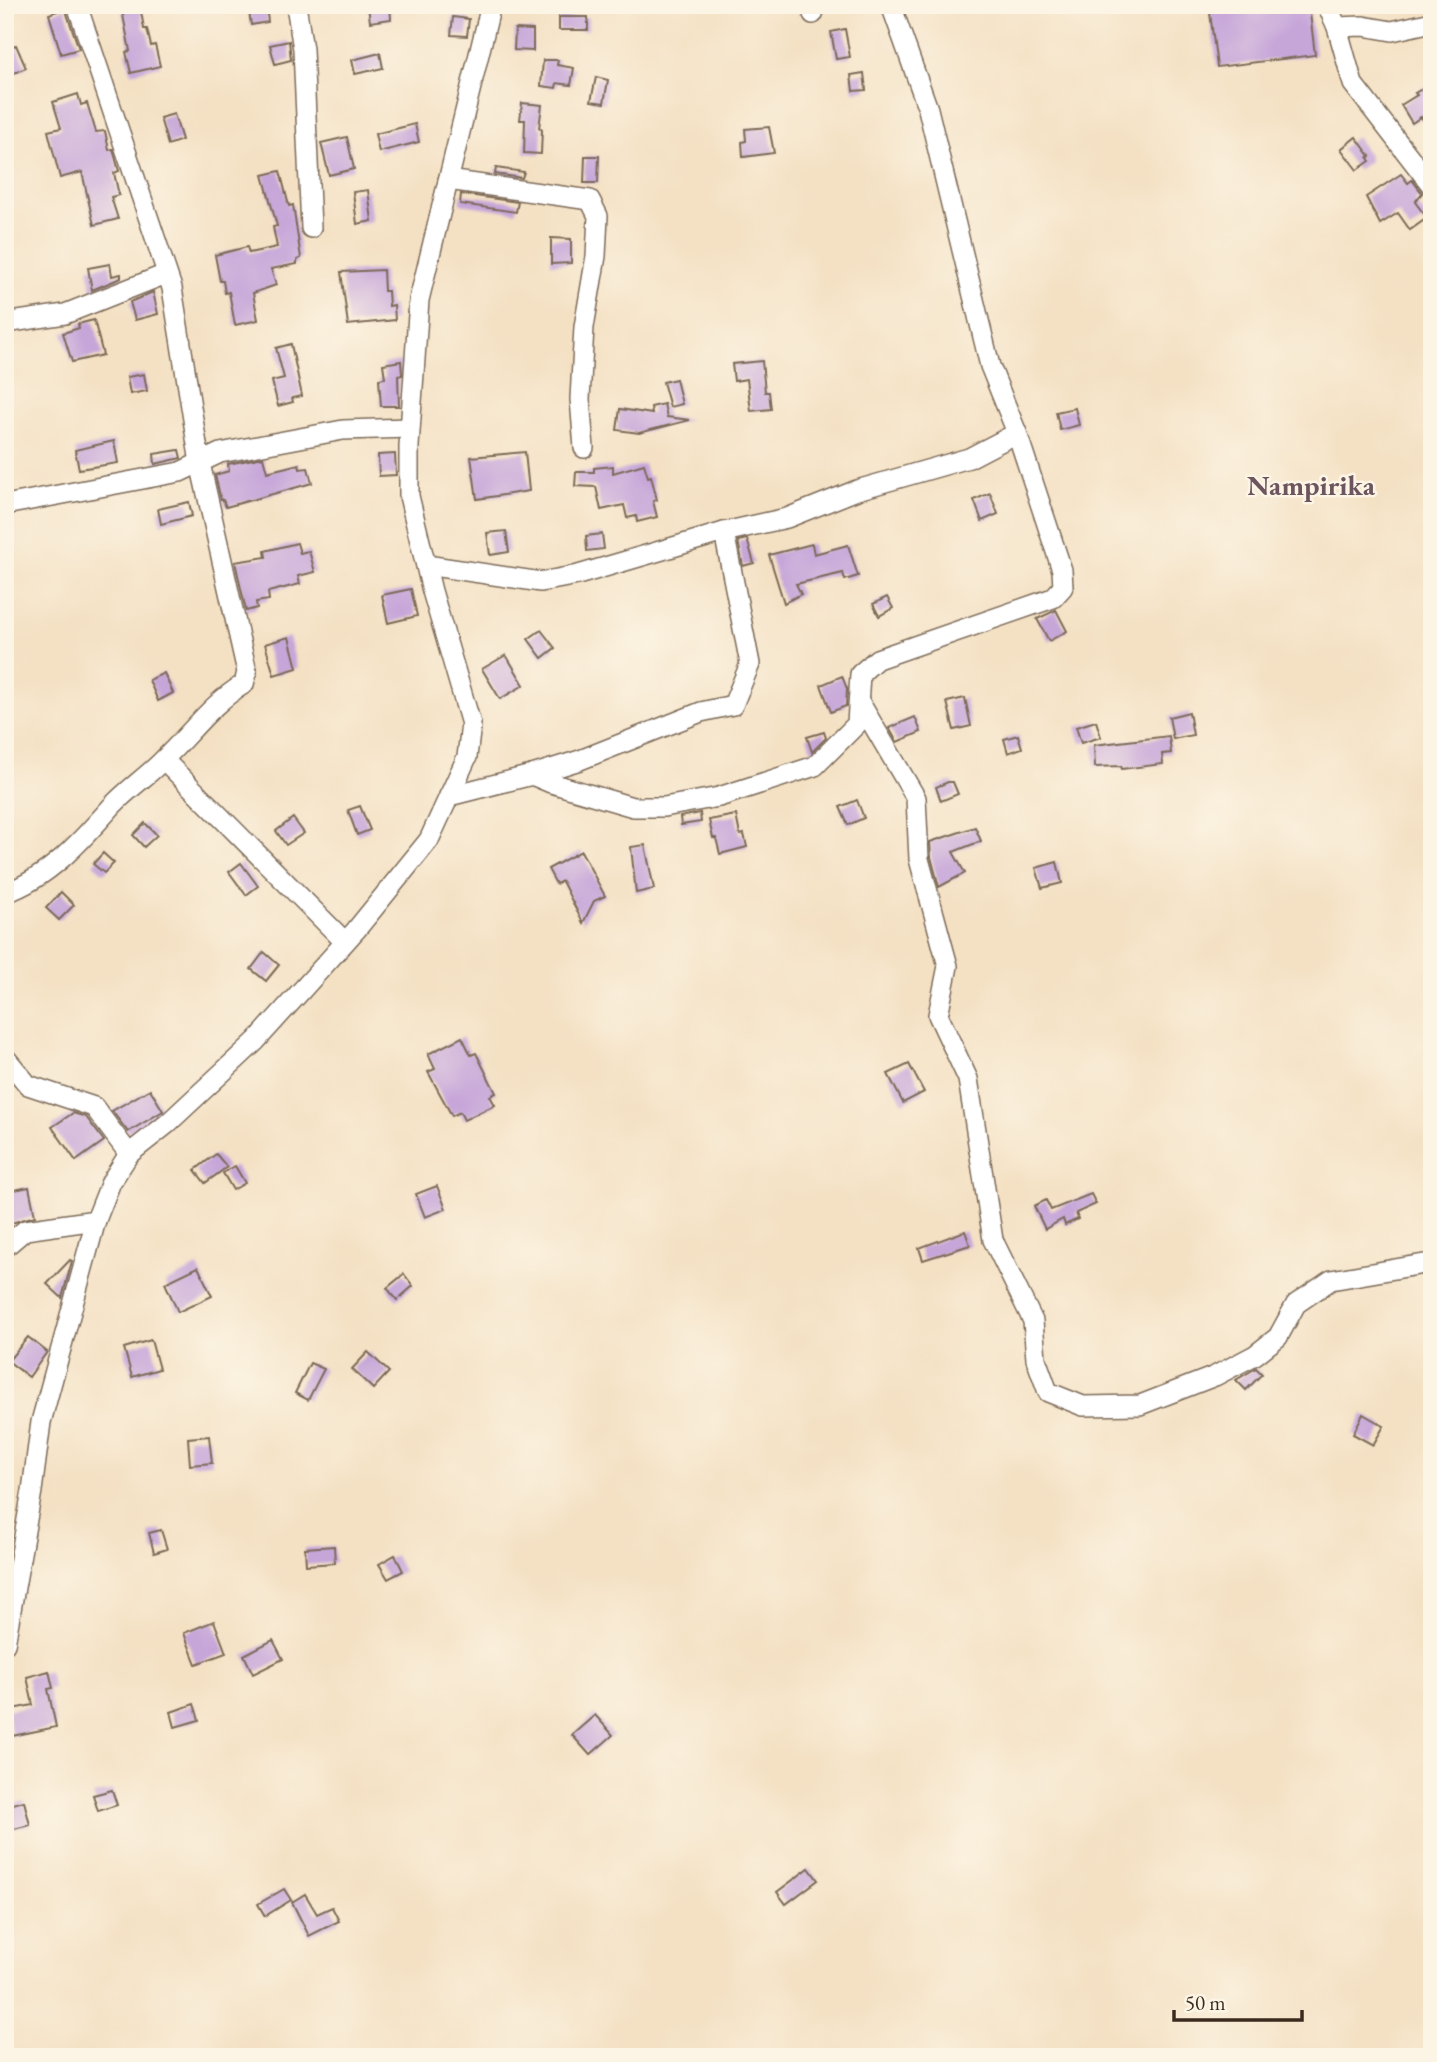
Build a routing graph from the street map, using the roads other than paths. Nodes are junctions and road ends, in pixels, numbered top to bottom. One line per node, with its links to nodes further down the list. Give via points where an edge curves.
1 (77, 5): 11 (street)
2 (296, 5): 10 (street, via 303,49)
3 (491, 5): 8 (street)
4 (891, 5): 14 (street, via 928,109 990,366)
5 (1327, 5): 7 (street)
6 (1432, 22): 7 (street, via 1392,31)
7 (1337, 27): 9 (street, via 1353,84)
8 (449, 180): 13 (street, via 419,300); 15 (street, via 590,200 598,216 584,327 580,399)
9 (1432, 186)
10 (311, 228)
11 (166, 274): 12 (street, via 65,314); 16 (street)
12 (5, 323)
13 (410, 428): 16 (street, via 344,430 220,453); 19 (street, via 409,496)
14 (1017, 433): 18 (street, via 970,458 857,490 787,518); 20 (street, via 1062,570 1063,587 1053,598 877,659 860,674)
15 (584, 448)
16 (200, 463): 17 (street, via 180,472); 21 (street, via 247,672 244,684 227,694)
17 (5, 505)
18 (724, 532): 19 (street, via 541,582); 22 (street, via 750,664 733,705 701,712)
19 (426, 565): 23 (street, via 471,724 467,757)
20 (858, 700): 22 (street, via 857,724 815,766 719,797 664,807 633,807); 30 (street, via 916,799 919,859 948,966 938,1015 968,1079 993,1240 1033,1321 1036,1359 1048,1392 1083,1406 1140,1405 1214,1377 1255,1355 1278,1337 1296,1304 1331,1280)
21 (164, 760): 24 (street, via 115,802 84,839 24,887); 25 (street)
22 (532, 775): 23 (street)
23 (449, 796): 25 (street, via 429,840)
24 (5, 893)
25 (345, 942): 27 (street, via 256,1041)
26 (5, 1057): 27 (street, via 28,1085 94,1107)
27 (129, 1154): 28 (street, via 111,1182)
28 (96, 1220): 29 (street, via 25,1230); 31 (street, via 41,1422)
29 (5, 1247)
30 (1432, 1265)
31 (5, 1644)

